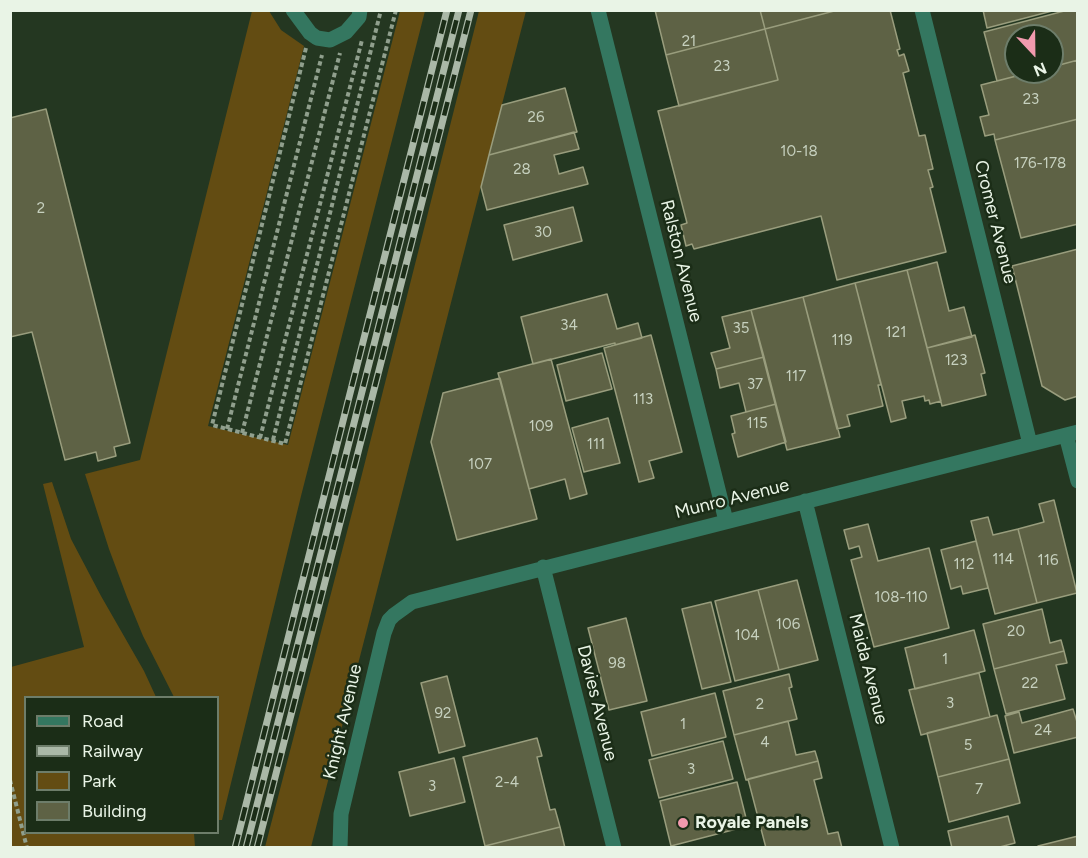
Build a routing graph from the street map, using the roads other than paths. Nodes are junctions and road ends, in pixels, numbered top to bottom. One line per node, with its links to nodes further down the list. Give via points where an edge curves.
1 (293, 10): 2 (street, via 310,33 326,40 346,32)
2 (360, 10)
3 (598, 10): 9 (street, Ralston Avenue)
4 (922, 10): 6 (street, Cromer Avenue)
5 (1072, 433): 6 (street, Munro Avenue); 7 (street)
6 (1030, 444): 8 (street, Munro Avenue)
7 (1077, 481)
8 (805, 501): 9 (street, Munro Avenue); 14 (street, Maida Avenue)
9 (726, 521): 10 (street, Munro Avenue)
10 (543, 567): 11 (street, Munro Avenue, via 423,598); 13 (street, Davies Avenue)
11 (399, 610): 12 (street, Knight Avenue, via 384,633 341,814)
12 (340, 848)
13 (614, 848)
14 (892, 848)

